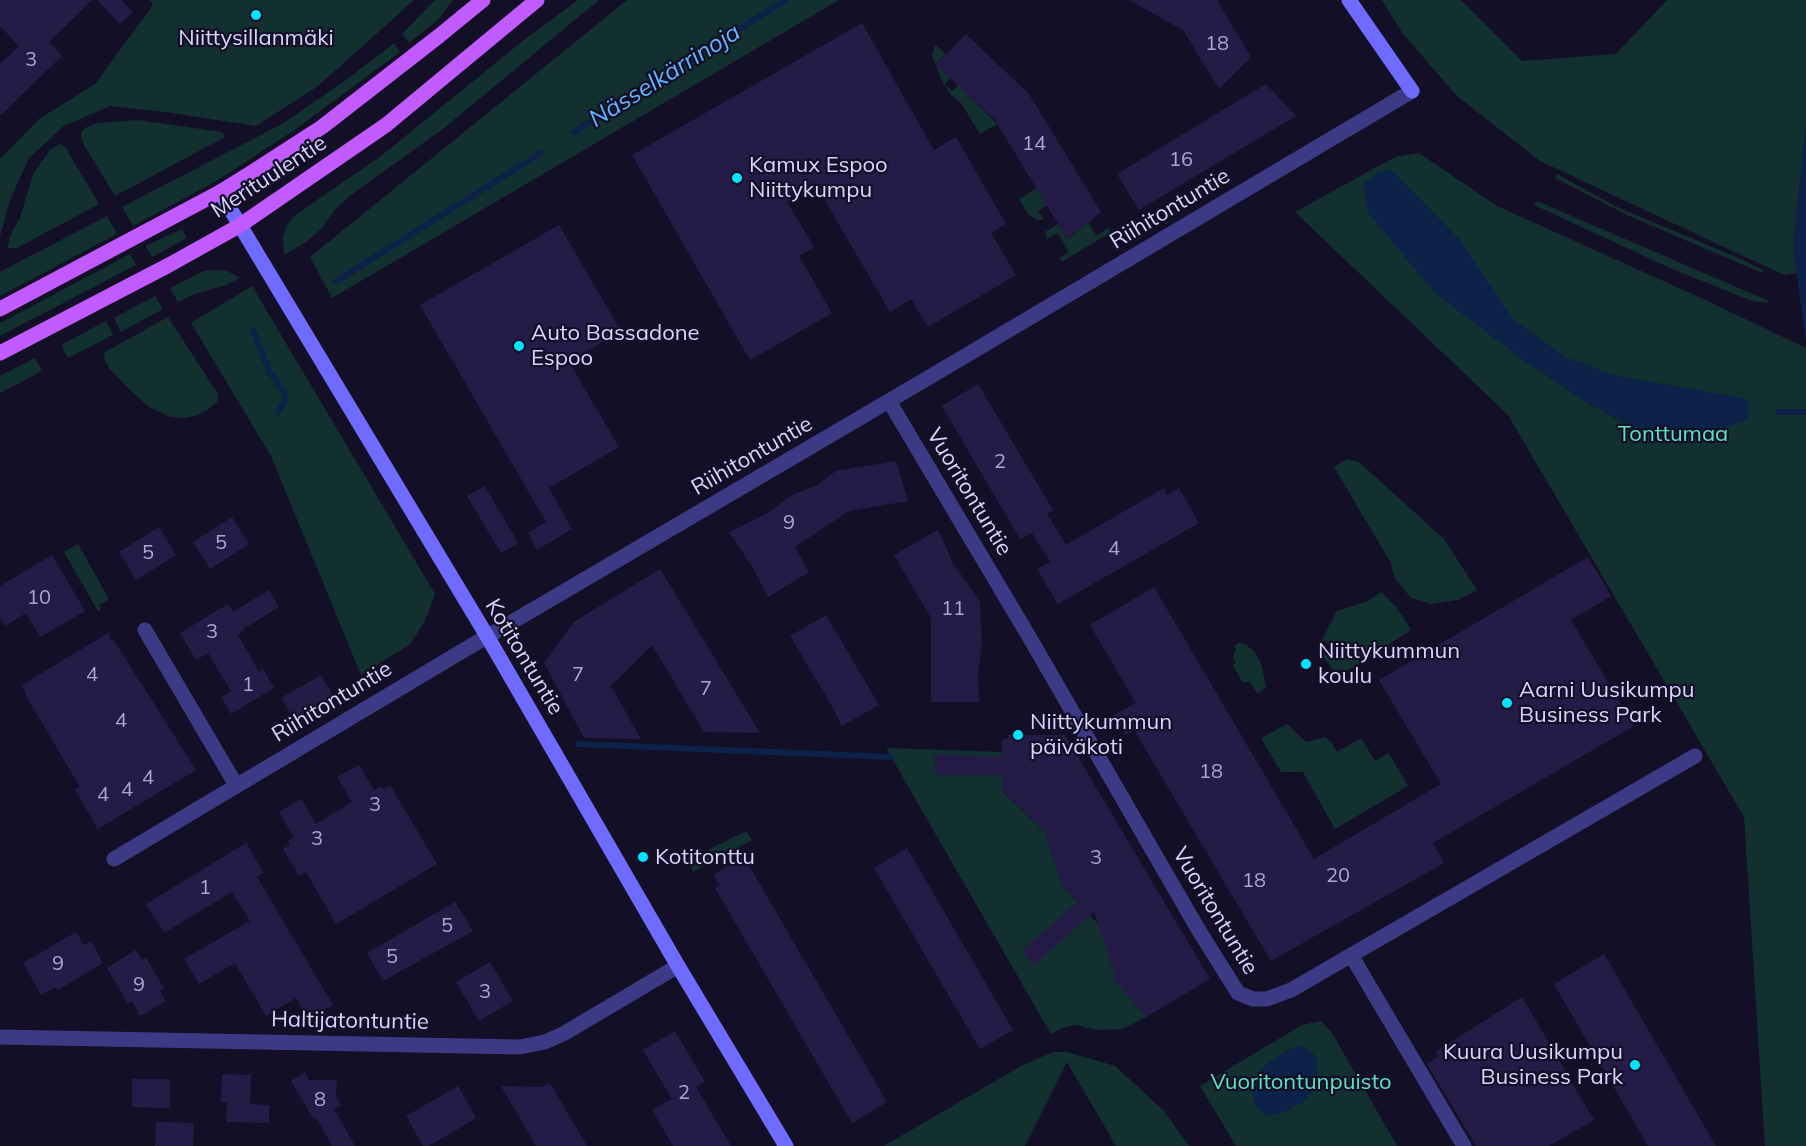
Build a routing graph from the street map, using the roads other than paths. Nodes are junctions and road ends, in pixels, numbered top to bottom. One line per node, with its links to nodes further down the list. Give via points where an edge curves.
1 (483, 0): 4 (main road, Merituulentie, via 322,127)
2 (537, 0): 5 (main road, Merituulentie, via 386,125)
3 (1349, 0): 8 (street, Riihitontuntie, via 1412,91)
4 (220, 192): 5 (street, Kotitontuntie); 6 (main road, Merituulentie)
5 (239, 226): 7 (main road, Merituulentie); 10 (street, Kotitontuntie)
6 (0, 309)
7 (0, 353)
8 (889, 401): 10 (street, Riihitontuntie); 14 (street, Vuoritontuntie, via 1238,993 1252,999 1268,999)
9 (145, 630): 12 (street)
10 (487, 636): 12 (street, Riihitontuntie); 15 (street, Kotitontuntie)
11 (1695, 756): 14 (street, Vuoritontuntie)
12 (236, 785): 13 (street, Riihitontuntie)
13 (114, 859)
14 (1351, 955): 18 (street)
15 (678, 966): 16 (street, Haltijatontuntie, via 563,1034 520,1047); 17 (street, Kotitontuntie)
16 (0, 1036)
17 (786, 1146)
18 (1464, 1146)

